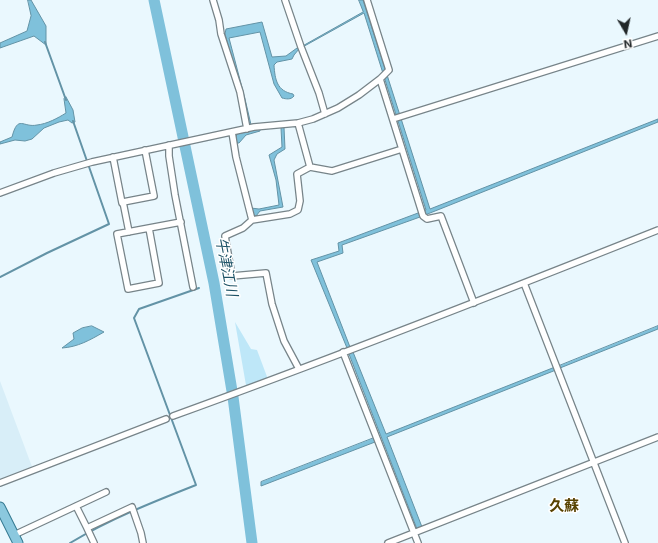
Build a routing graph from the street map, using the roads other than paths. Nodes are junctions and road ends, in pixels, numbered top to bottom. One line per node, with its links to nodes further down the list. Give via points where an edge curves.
1 (213, 0): 9 (street, via 240,92)
2 (285, 0): 6 (street)
3 (367, 0): 5 (street, via 389,70)
4 (658, 36): 7 (street)
5 (383, 77): 6 (street, via 359,95); 7 (street)
6 (325, 114): 8 (street)
7 (393, 119): 12 (street)
8 (298, 123): 9 (street); 15 (street)
9 (247, 128): 10 (street)
10 (232, 132): 11 (street); 18 (street)
11 (169, 145): 13 (street); 19 (street)
12 (402, 149): 15 (street, via 332,171); 25 (street, via 423,216 426,219 441,216)
13 (145, 150): 14 (street); 17 (street, via 154,196)
14 (113, 158): 16 (street, via 54,173); 17 (street, via 122,203)
15 (310, 167): 18 (street, via 297,174 300,201 298,210 290,214)
16 (0, 193)
17 (124, 202): 22 (street)
18 (252, 220): 27 (street, via 243,228 225,236 232,276 266,273 272,304 282,334)
19 (181, 222): 20 (street); 24 (street)
20 (149, 228): 22 (street); 22 (street, via 159,283 128,289 117,234)
21 (658, 230): 23 (street)
22 (129, 232)
23 (524, 283): 25 (street); 31 (street)
24 (193, 287)
25 (474, 303): 26 (street)
26 (344, 352): 27 (street); 37 (street)
27 (299, 369): 28 (street)
28 (173, 416)
29 (166, 418): 32 (street)
30 (658, 437): 31 (street)
31 (594, 462): 37 (street); 43 (street)
32 (0, 483)
33 (106, 492): 34 (street)
34 (76, 506): 36 (street); 38 (street)
35 (0, 507): 38 (main road)
36 (87, 528): 39 (street); 40 (street, via 132,507)
37 (414, 532): 41 (street); 42 (street)
38 (16, 539)
39 (94, 543)
40 (142, 543)
41 (388, 543)
42 (418, 543)
43 (625, 543)

